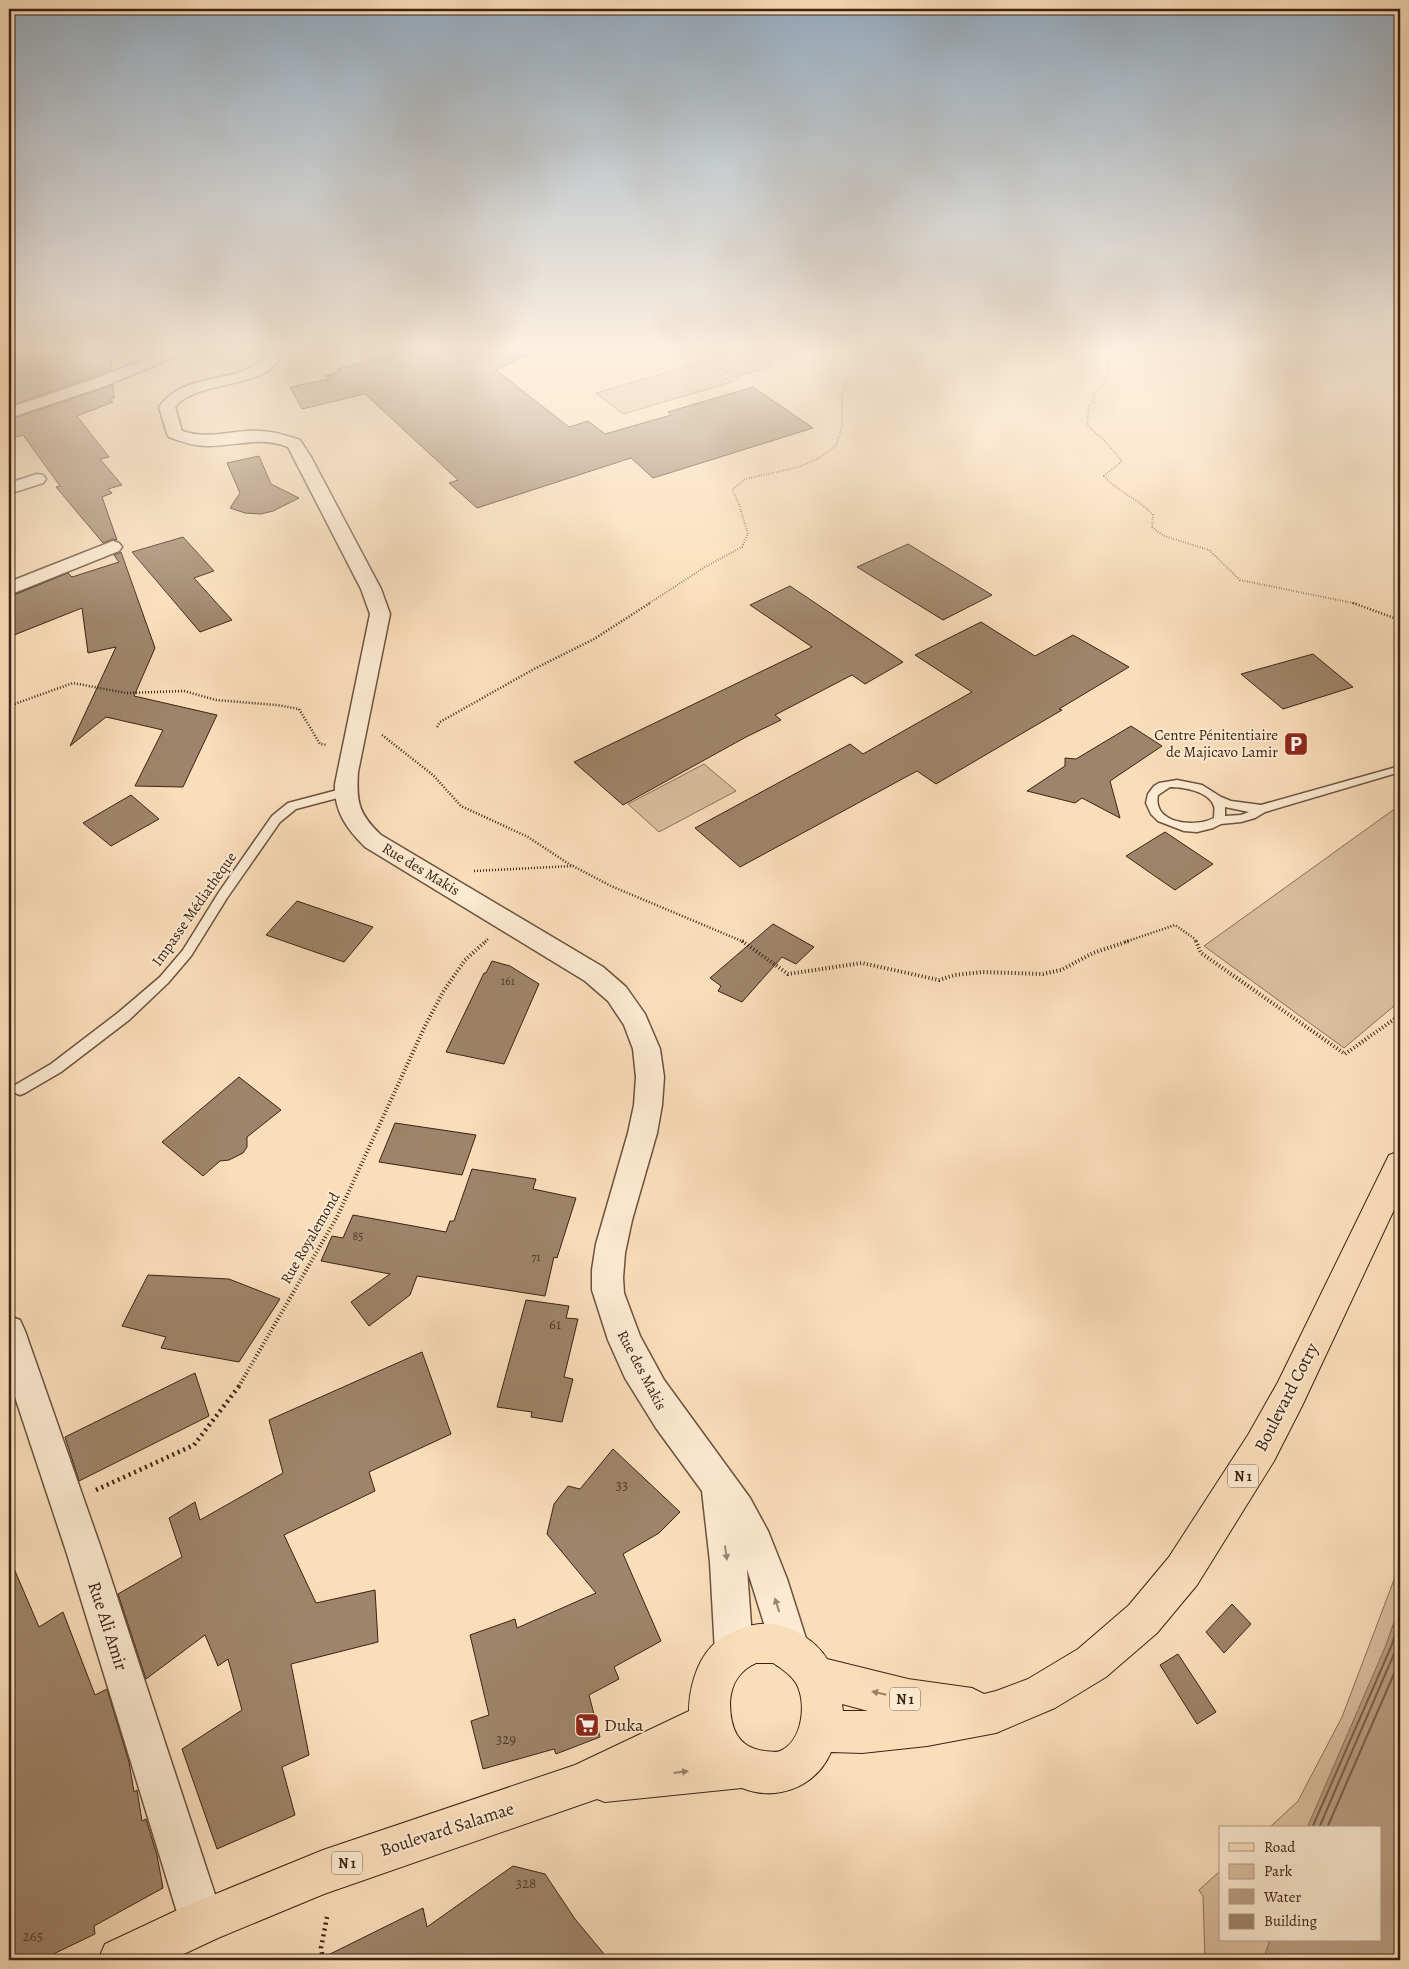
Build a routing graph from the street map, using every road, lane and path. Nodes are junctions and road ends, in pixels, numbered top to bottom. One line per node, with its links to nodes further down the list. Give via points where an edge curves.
1 (189, 439): 2 (street, Rue des Makis, via 208,442)
2 (235, 439)
3 (280, 439): 12 (street, Rue des Makis, via 294,444 303,457 371,589 380,614)
4 (838, 439): 13 (path, via 836,446 798,468 745,478 736,483 732,490 748,534 742,547 594,640 534,669 440,722)
5 (1102, 439): 10 (path, via 1122,461 1104,476 1116,489 1148,508 1153,515 1152,527 1158,534 1208,550 1240,580 1326,596)
6 (37, 479): 7 (street)
7 (9, 489)
8 (113, 547): 9 (street)
9 (9, 589)
10 (1400, 620)
11 (9, 706): 14 (path, via 73,683 126,693 184,692 216,700 277,704 299,709 320,744)
12 (359, 718): 14 (street, Rue des Makis); 20 (path, via 433,775 461,806 528,837)
13 (437, 728)
14 (352, 747): 16 (street, Rue des Makis)
15 (1400, 769): 18 (lane)
16 (345, 792): 22 (street, Rue des Makis, via 355,824 373,841); 24 (lane, Impasse Médiathèque, via 292,806 276,819 186,953 164,980 124,1016 56,1068)
17 (1217, 801): 18 (lane, via 1236,807); 19 (lane, via 1220,807); 19 (lane, via 1202,789 1182,784 1164,786 1157,790 1152,801 1158,815 1175,826 1205,828)
18 (1261, 809): 19 (lane, via 1255,815 1238,820)
19 (1218, 820)
20 (572, 866): 21 (path); 23 (path, via 611,886 741,940 788,974 862,963 938,980 983,972 1043,974 1061,970 1093,953 1175,925 1195,939 1201,953 1345,1054)
21 (474, 871)
22 (509, 921): 27 (street, Rue des Makis, via 594,974 617,994 645,1042 651,1073 648,1112 610,1250 607,1288 621,1333 656,1400); 28 (path, Rue Royalemond, via 465,960 443,992 337,1217 228,1401 194,1445)
23 (1400, 1015)
24 (20, 1089)
25 (1400, 1164): 31 (main road, Boulevard Cotry / N 1, via 1290,1394 1261,1448 1183,1571 1143,1619 1092,1663 1041,1694)
26 (9, 1331): 28 (street, Rue Ali Amir)
27 (718, 1487): 29 (street, Rue des Makis, one-way to 29, via 728,1562); 30 (street, Rue des Makis, one-way to 27, via 757,1547 737,1511)
28 (68, 1502): 37 (street, Rue Ali Amir)
29 (734, 1652): 30 (main road, via 756,1643 779,1644); 32 (main road, via 718,1671 709,1696)
30 (803, 1664): 31 (main road, N 1, one-way to 30, via 908,1700); 33 (main road, via 823,1703)
31 (996, 1712): 33 (main road, N 1, via 927,1725 862,1732)
32 (710, 1723): 34 (main road, via 721,1749); 35 (main road, Boulevard Salamae / N 1)
33 (821, 1731): 34 (main road, via 808,1754 789,1770 764,1774)
34 (741, 1767): 35 (main road, Boulevard Salamae / N 1, one-way to 34)
35 (581, 1784): 37 (main road, Boulevard Salamae / N 1, via 323,1872)
36 (327, 1917): 39 (path, via 321,1948)
37 (202, 1922): 38 (main road, Boulevard Salamae / N 1)
38 (121, 1960)
39 (323, 1960)

